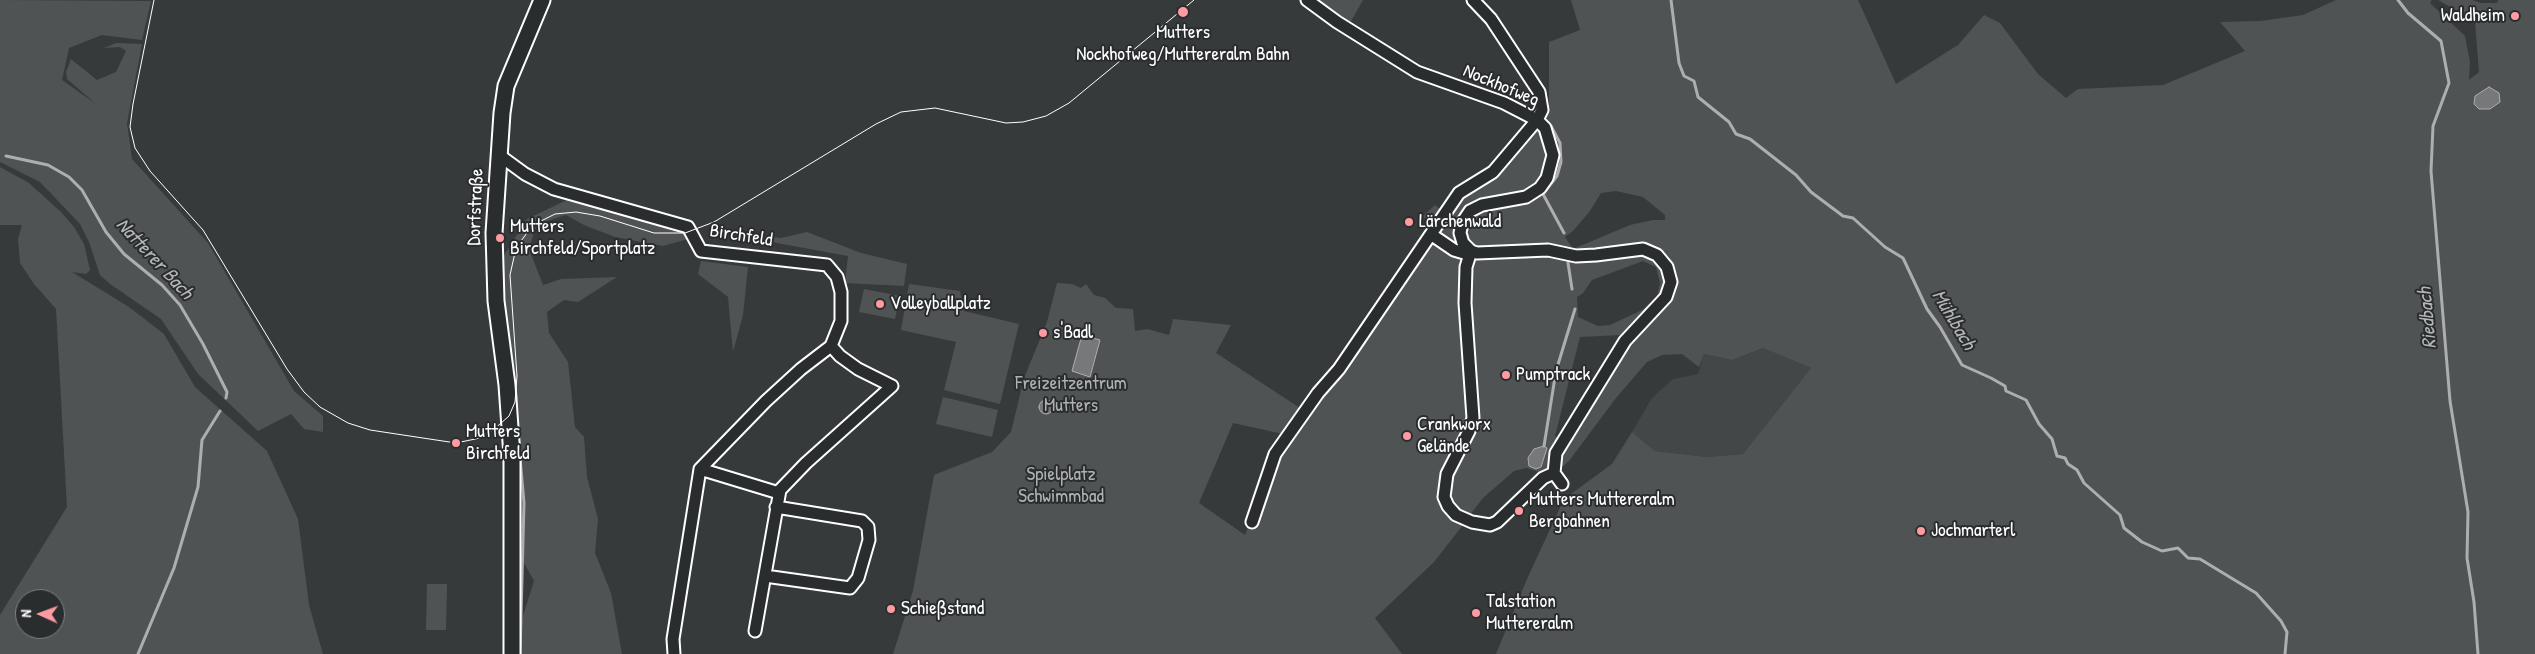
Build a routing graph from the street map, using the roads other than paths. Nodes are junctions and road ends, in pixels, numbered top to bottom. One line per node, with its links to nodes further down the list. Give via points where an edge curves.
1 (542, 0): 5 (main road, Dorfstraße, via 506,86)
2 (1307, 0): 4 (street, Nockhofweg, via 1417,72 1504,103)
3 (1474, 0): 4 (street, via 1539,92 1543,105)
4 (1537, 120): 6 (street, via 1493,172 1459,193); 7 (street, Nockhofweg, via 1545,128 1552,148 1552,166 1547,178 1540,188 1526,197 1482,205 1470,211 1463,219 1460,233)
5 (498, 155): 8 (street, Birchfeld, via 524,174 554,189 688,226 700,251 828,265 837,277 841,292 841,321); 17 (main road, Dorfstraße, via 494,270 510,422)
6 (1432, 235): 7 (street, via 1454,250); 14 (street, via 1276,454)
7 (1471, 251): 10 (street, via 1466,267 1465,303 1473,418 1447,474 1444,492 1448,506 1456,515 1483,525 1497,522 1543,478); 10 (street, via 1548,250 1596,256 1643,249 1657,255 1669,272 1671,282 1666,297 1626,341 1556,453)
8 (831, 346): 9 (street, via 800,369); 12 (street, via 858,369 892,386 786,482)
9 (700, 469): 12 (street); 18 (street, via 673,638)
10 (1554, 473): 11 (street)
11 (1562, 484)
12 (779, 494): 13 (street)
13 (776, 508): 15 (street); 15 (street, via 862,521 868,528 869,540 858,578 850,588)
14 (1252, 522)
15 (765, 576): 16 (street)
16 (756, 631)
17 (512, 654)
18 (674, 654)

